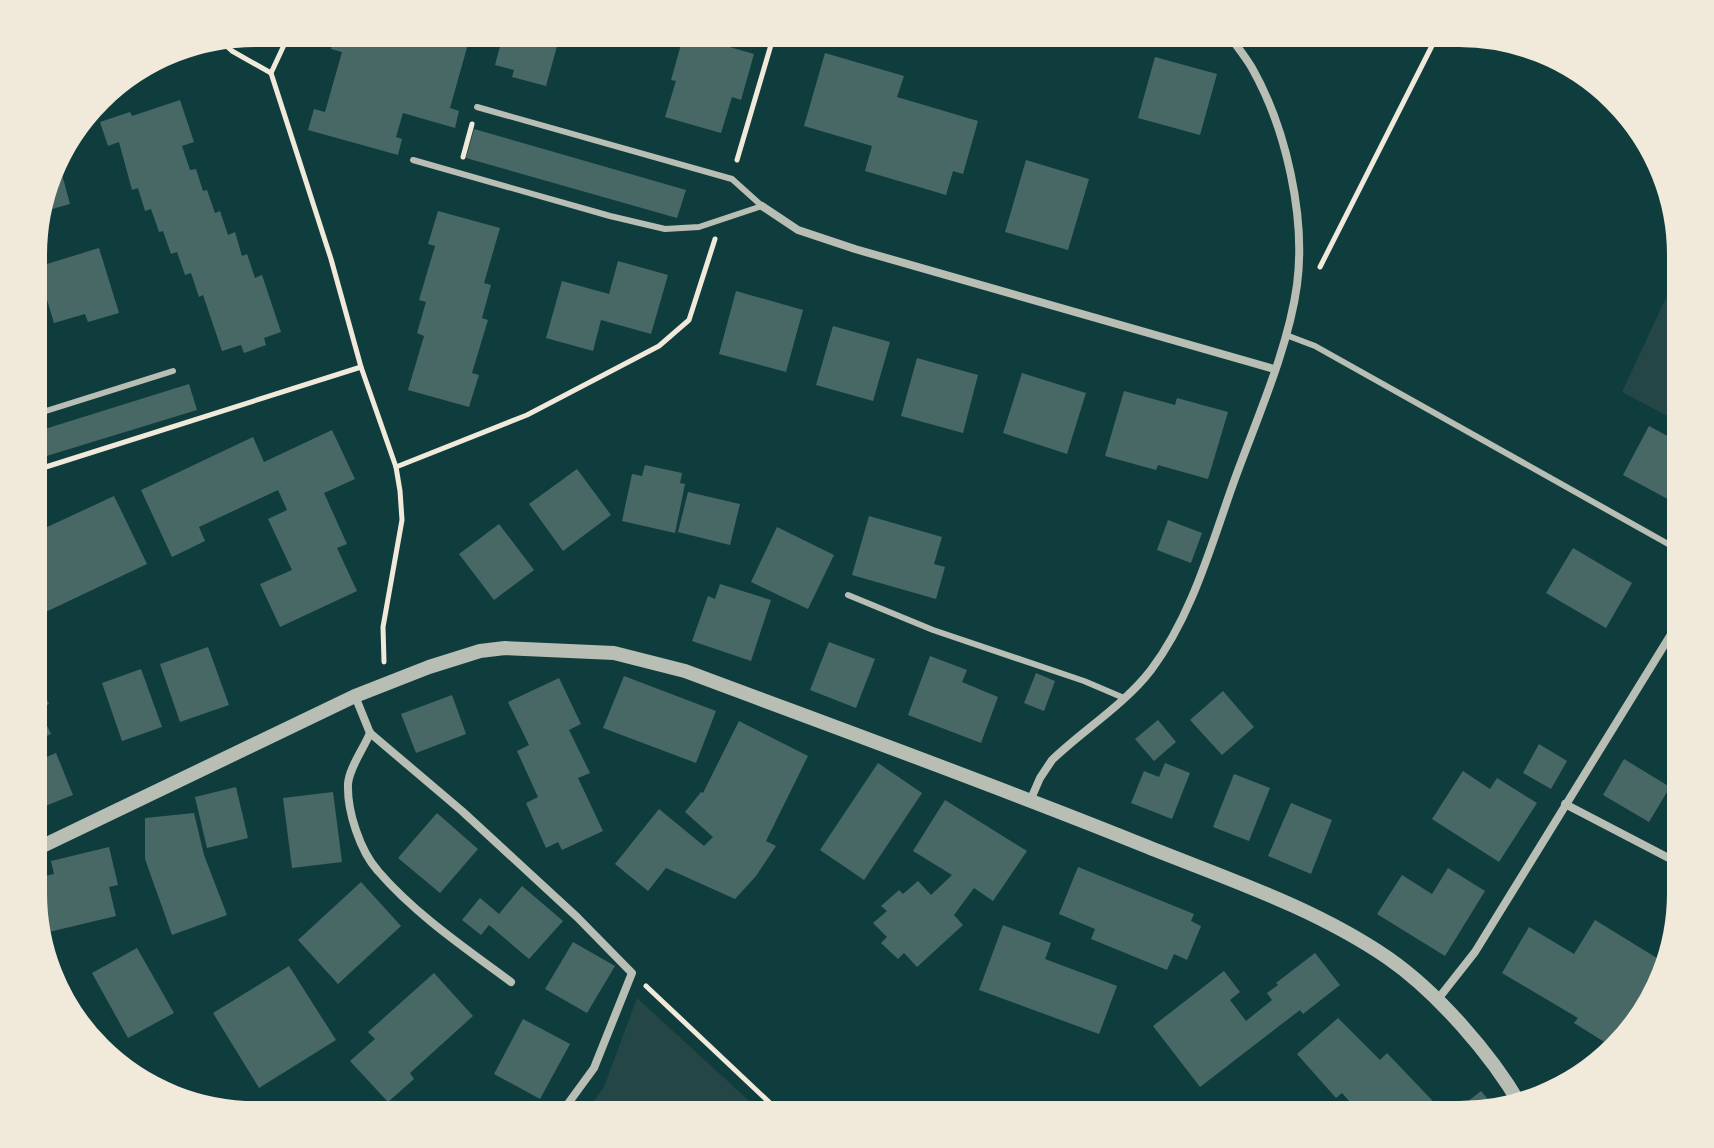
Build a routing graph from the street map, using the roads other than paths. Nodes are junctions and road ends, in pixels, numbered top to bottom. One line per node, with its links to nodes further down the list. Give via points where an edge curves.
1 (1234, 42): 5 (street, via 1253,69 1293,180 1297,285)
2 (477, 107): 4 (lane, via 732,179)
3 (413, 160): 4 (lane, via 665,229 699,227)
4 (762, 206): 6 (street, via 798,230 855,249)
5 (1286, 335): 6 (street); 9 (lane, via 1315,346)
6 (1274, 369): 13 (street, via 1192,595 1150,671)
7 (173, 371): 8 (lane)
8 (42, 412)
9 (1672, 546)
10 (848, 595): 13 (lane)
11 (1672, 632): 16 (street)
12 (355, 696): 14 (street); 15 (street, via 480,651 614,653 685,671); 17 (street)
13 (1124, 698): 15 (street, via 1052,760)
14 (370, 733): 19 (street, via 348,781 361,842 376,869 436,926); 22 (street, via 462,811 632,973 594,1068)
15 (1030, 801): 20 (street, via 1306,910 1389,959)
16 (1565, 804): 18 (street); 20 (street, via 1475,952)
17 (42, 846)
18 (1672, 860)
19 (511, 982)
20 (1438, 999): 21 (street)
21 (1516, 1098)
22 (566, 1106)

